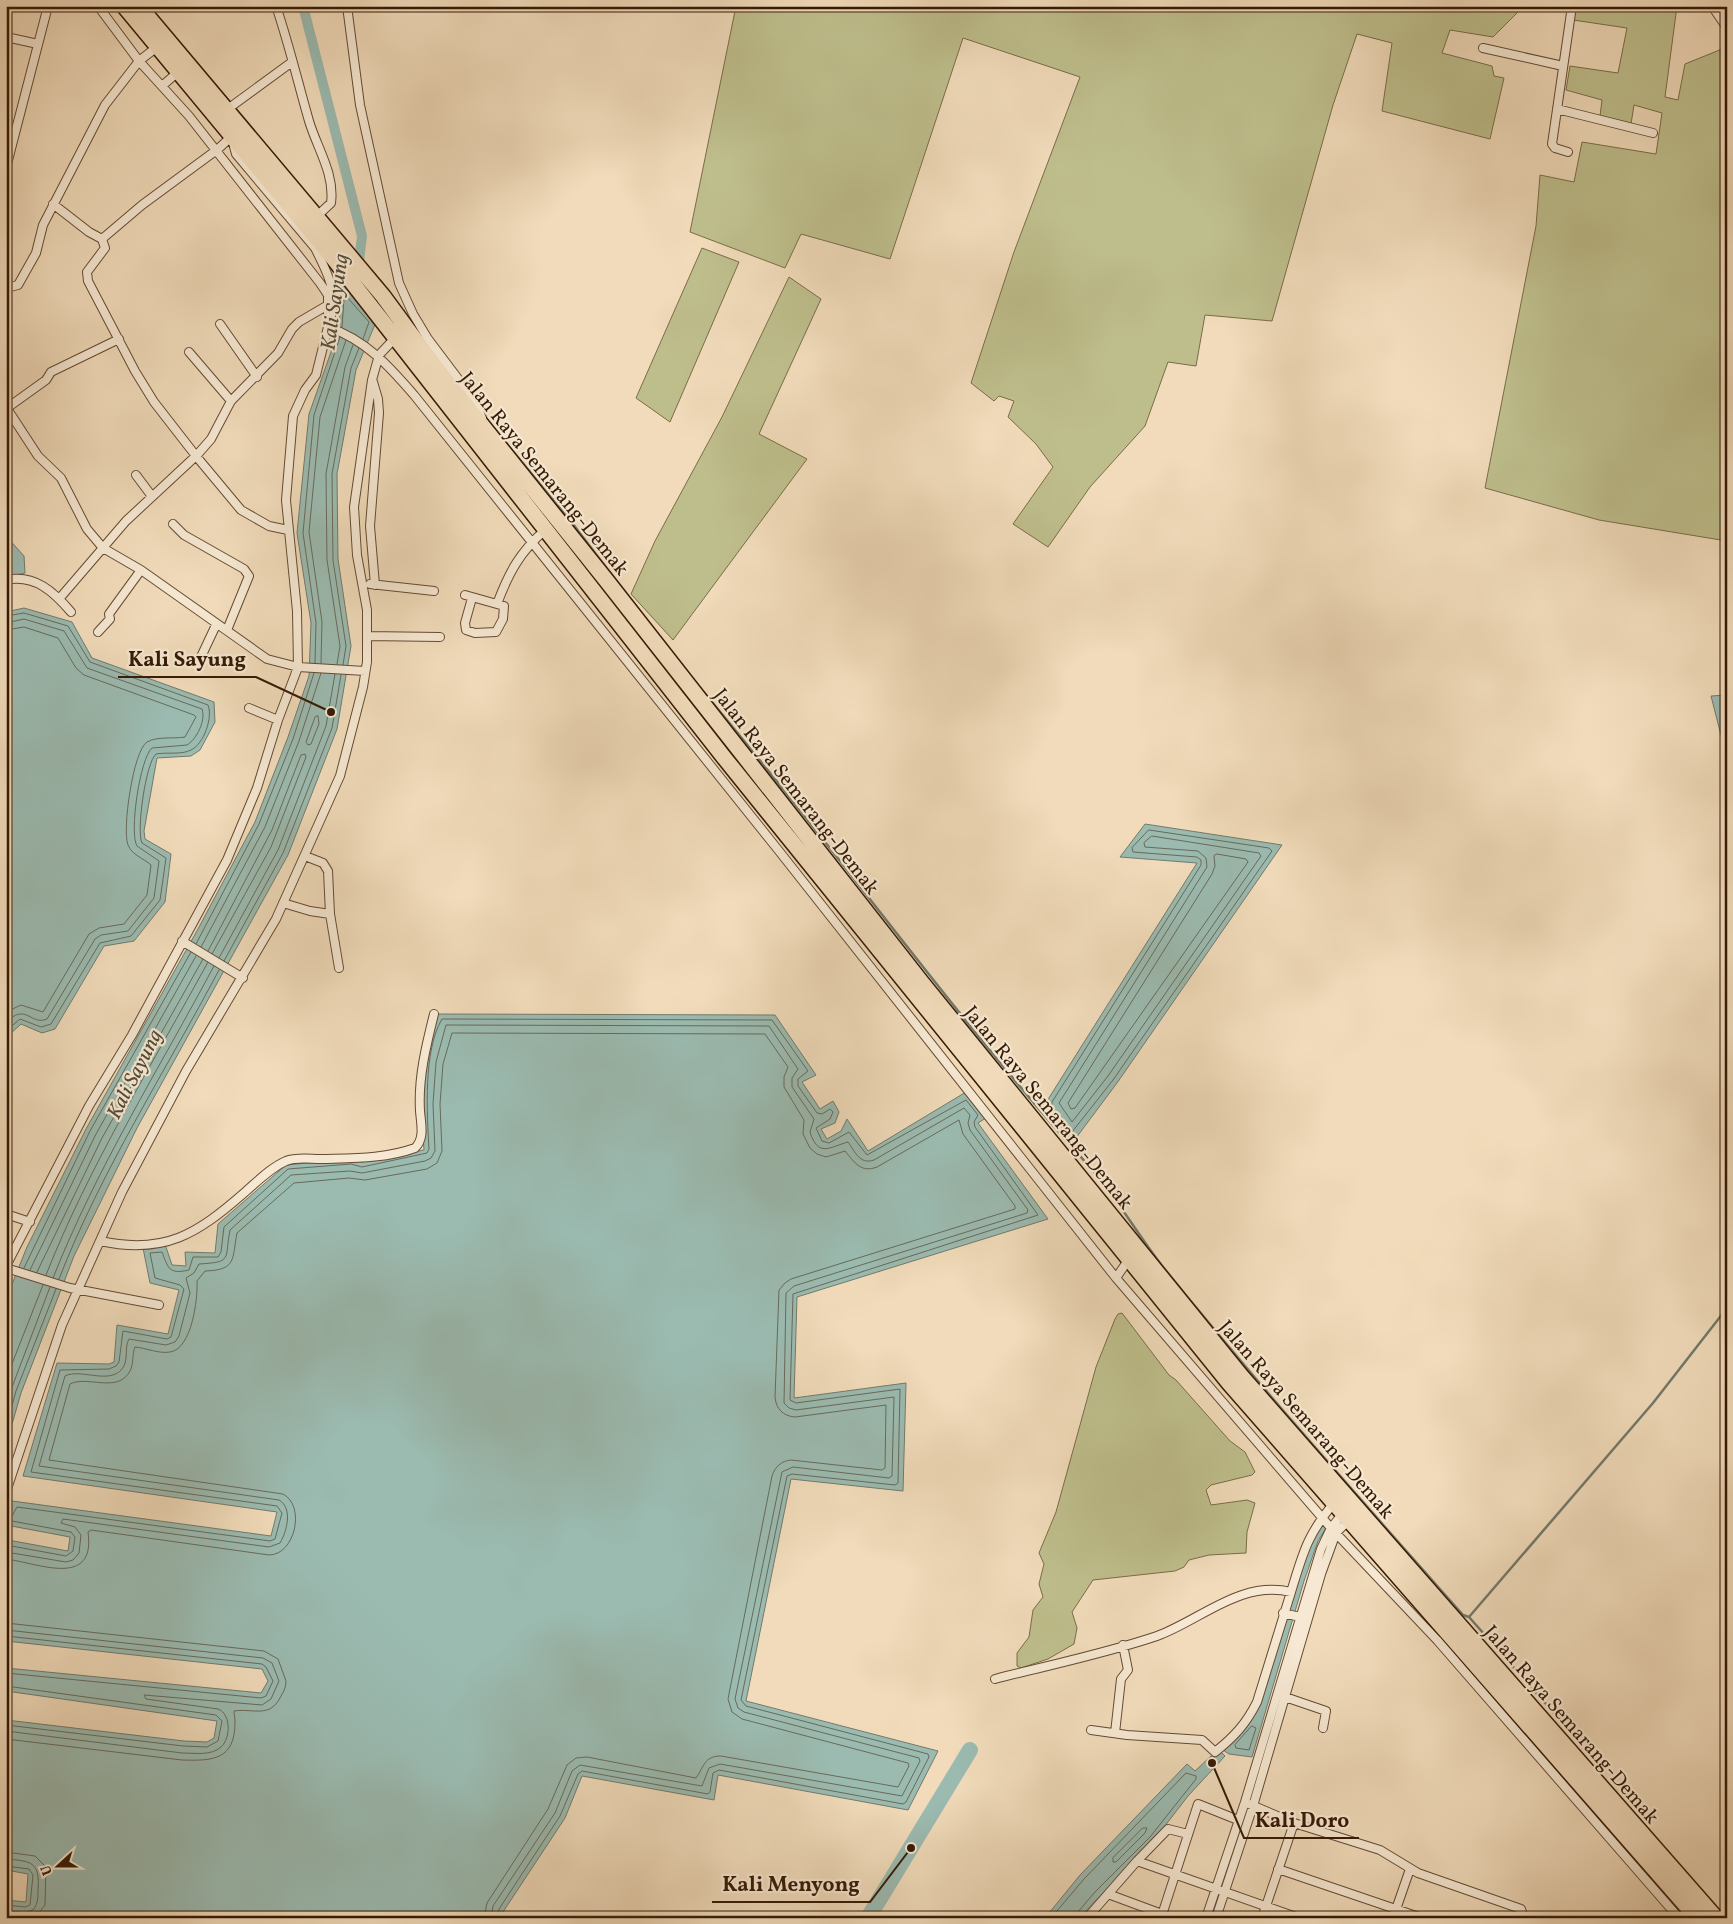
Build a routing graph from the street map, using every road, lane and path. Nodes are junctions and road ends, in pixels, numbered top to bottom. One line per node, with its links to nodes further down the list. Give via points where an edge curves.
1 (48, 6): 11 (street)
2 (98, 6): 14 (street)
3 (124, 6): 13 (highway, Jalan Raya Semarang-Demak)
4 (139, 6): 20 (highway, Jalan Raya Semarang-Demak)
5 (276, 6): 15 (street)
6 (346, 6): 43 (street, via 360,105 399,283 428,339 474,400)
7 (1572, 6): 16 (street)
8 (1712, 6): 9 (street)
9 (1727, 28)
10 (6, 37): 11 (street)
11 (38, 44): 25 (street)
12 (1483, 48): 16 (street)
13 (156, 49): 14 (street); 17 (highway, Jalan Raya Semarang-Demak)
14 (142, 59): 18 (street); 26 (street, via 106,104)
15 (292, 62): 20 (street); 29 (street, via 325,160 331,188 331,203)
16 (1563, 66): 19 (street)
17 (176, 74): 18 (street); 22 (highway, Jalan Raya Semarang-Demak)
18 (163, 85): 23 (street)
19 (1557, 109): 21 (street); 24 (street, via 1552,145)
20 (225, 111): 29 (highway, Jalan Raya Semarang-Demak)
21 (1653, 133)
22 (230, 138): 23 (street); 27 (street, via 236,154); 28 (highway, Jalan Raya Semarang-Demak)
23 (217, 150): 27 (street); 30 (street)
24 (1568, 152)
25 (6, 168)
26 (53, 204): 30 (street); 31 (street, via 28,270 18,285)
27 (268, 205): 28 (street); 32 (street)
28 (286, 208): 32 (street, via 315,248 331,281); 35 (highway, Jalan Raya Semarang-Demak, via 334,258)
29 (316, 217): 43 (highway, Jalan Raya Semarang-Demak, via 383,296)
30 (102, 239): 36 (street, via 105,248 87,272 88,281)
31 (6, 288)
32 (331, 302): 34 (street); 39 (street, via 296,325)
33 (220, 324): 39 (street)
34 (331, 328): 38 (street, via 368,346); 48 (street, via 316,375 293,416 286,500)
35 (395, 338): 38 (street); 49 (highway, Jalan Raya Semarang-Demak)
36 (119, 339): 42 (street, via 51,372 46,380); 44 (street, via 154,402)
37 (189, 352): 41 (street)
38 (378, 355): 40 (street); 49 (street)
39 (257, 377): 41 (street)
40 (372, 380): 53 (street, via 354,507 357,555); 54 (street, via 379,413 370,526)
41 (231, 401): 44 (street, via 211,438)
42 (6, 408): 50 (street, via 38,456 62,478 87,529)
43 (485, 430): 69 (highway, Jalan Raya Semarang-Demak)
44 (196, 456): 46 (street); 48 (street, via 241,510 269,526)
45 (136, 475): 46 (street)
46 (151, 495): 50 (street)
47 (173, 524): 60 (street, via 184,535 244,569 249,576)
48 (288, 530): 65 (street)
49 (538, 536): 57 (street, via 509,572); 70 (highway, Jalan Raya Semarang-Demak); 83 (street, via 844,933)
50 (103, 548): 51 (street); 56 (street)
51 (142, 570): 59 (street); 61 (street)
52 (6, 580): 56 (street, via 33,581 49,589)
53 (363, 584): 54 (street); 62 (street)
54 (375, 585): 55 (street)
55 (434, 590)
56 (59, 599): 58 (street)
57 (497, 604): 57 (street, via 468,596 465,623 468,632 491,633 498,630 505,610 504,606)
58 (71, 612)
59 (216, 624): 60 (street); 64 (street)
60 (227, 630): 65 (street, via 267,659)
61 (98, 632)
62 (367, 636): 63 (street); 66 (street)
63 (440, 637)
64 (200, 659)
65 (302, 667): 66 (street); 68 (street)
66 (365, 671): 71 (street, via 340,776)
67 (249, 708): 68 (street)
68 (278, 720): 74 (street, via 256,788 227,860)
69 (738, 748): 70 (highway); 87 (highway, Jalan Raya Semarang-Demak, via 991,1069 1242,1377)
70 (726, 760): 81 (highway, Jalan Raya Semarang-Demak)
71 (305, 856): 72 (street); 73 (street, via 326,866)
72 (284, 903): 73 (street); 76 (street)
73 (330, 914): 75 (street)
74 (184, 942): 76 (street); 79 (street, via 89,1106)
75 (338, 968)
76 (242, 977): 80 (street, via 186,1071)
77 (434, 1014): 80 (street, via 421,1070 422,1138 415,1148 365,1158 288,1160 267,1173 200,1228 178,1238 157,1245 125,1246)
78 (6, 1214): 79 (street)
79 (30, 1222): 82 (street)
80 (100, 1241): 84 (street)
81 (1129, 1260): 83 (street); 87 (highway, Jalan Raya Semarang-Demak, via 1229,1383)
82 (6, 1267): 84 (street)
83 (1116, 1278): 88 (street)
84 (79, 1290): 85 (street); 86 (street, via 62,1325)
85 (159, 1305)
86 (6, 1492)
87 (1346, 1512): 88 (street); 89 (street); 116 (highway, Jalan Raya Semarang-Demak)
88 (1322, 1517): 89 (street); 90 (street, via 1306,1544)
89 (1334, 1530): 92 (street, via 1321,1549); 96 (street); 125 (street, via 1437,1640)
90 (1291, 1592): 91 (street); 93 (street, via 1255,1591 1217,1604 1158,1635)
91 (1284, 1614): 92 (street); 95 (street)
92 (1298, 1617): 97 (street)
93 (1123, 1645): 94 (street); 100 (street, via 1128,1670 1121,1679)
94 (995, 1679)
95 (1261, 1695): 97 (street); 100 (street, via 1250,1718 1216,1752 1202,1740)
96 (1285, 1698): 98 (street, via 1325,1710); 101 (street)
97 (1274, 1699): 101 (street)
98 (1323, 1728)
99 (1091, 1730): 100 (street)
100 (1116, 1733)
101 (1263, 1757): 102 (street)
102 (1249, 1804): 103 (street); 104 (street); 111 (street)
103 (1238, 1820): 105 (street, via 1198,1804); 110 (street)
104 (1294, 1823): 107 (street); 108 (street, via 1380,1850)
105 (1188, 1834): 106 (street, via 1168,1829); 109 (street)
106 (1137, 1861): 109 (street); 112 (street)
107 (1278, 1869): 113 (street); 114 (street)
108 (1410, 1869): 114 (street); 124 (street, via 1521,1909)
109 (1176, 1876): 110 (street); 115 (street)
110 (1215, 1888): 111 (street); 118 (street)
111 (1224, 1892): 113 (street); 119 (street)
112 (1108, 1894): 115 (street); 117 (street)
113 (1266, 1906): 120 (street); 121 (street)
114 (1395, 1909): 122 (street); 123 (street)
115 (1161, 1916)
116 (1707, 1916)
117 (1087, 1918)
118 (1206, 1918)
119 (1216, 1918)
120 (1262, 1918)
121 (1299, 1918)
122 (1392, 1918)
123 (1422, 1918)
124 (1524, 1918)
125 (1679, 1918)

